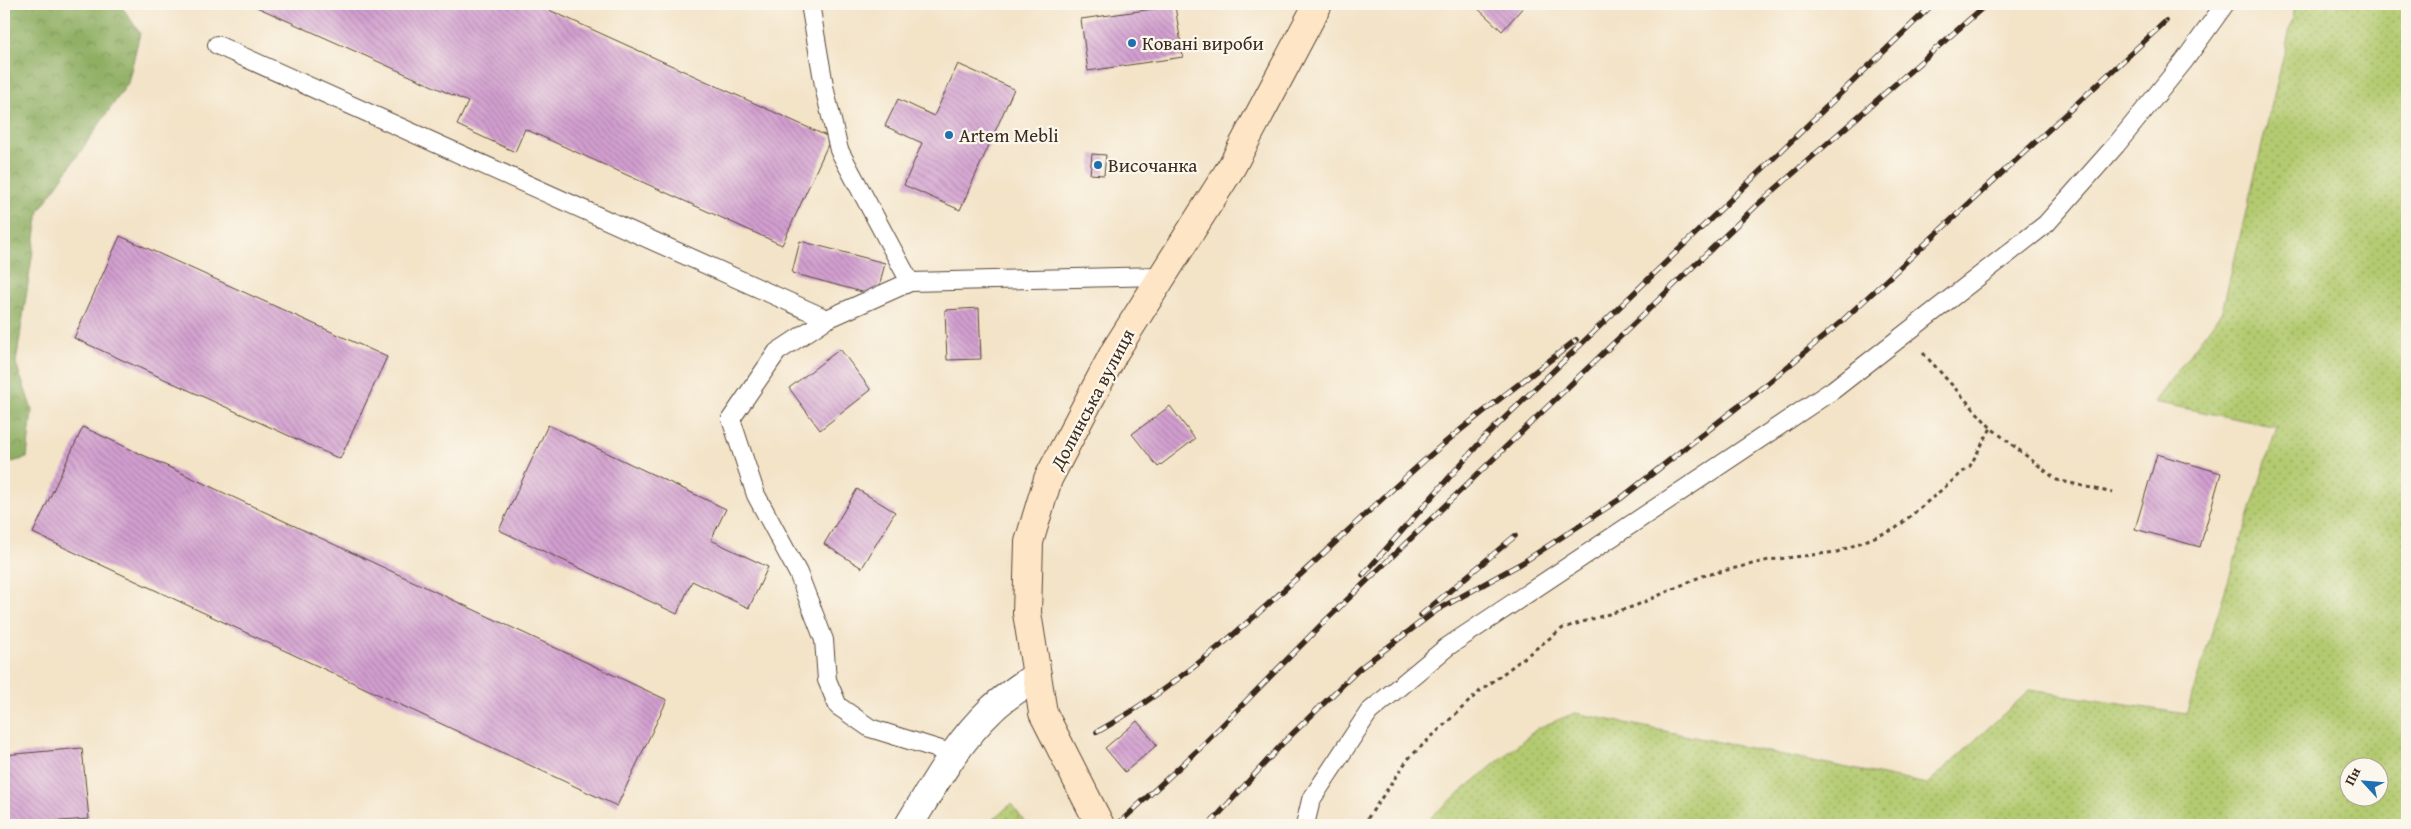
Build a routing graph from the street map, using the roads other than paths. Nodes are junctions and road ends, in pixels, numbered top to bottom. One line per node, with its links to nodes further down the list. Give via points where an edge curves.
1 (810, 4): 6 (lane, via 839,150)
2 (1318, 4): 5 (main road, Долинська вулиця, via 1232,166)
3 (2225, 4): 12 (lane, via 2116,145 2046,224 1833,390 1447,646 1369,712 1310,800)
4 (217, 45): 7 (lane)
5 (1162, 276): 6 (lane); 8 (main road, Долинська вулиця, via 1115,351 1048,479 1029,542 1027,612)
6 (910, 282): 7 (lane)
7 (827, 319): 9 (lane, via 777,352 731,419 756,495 798,573 824,640 827,680 838,706 870,728)
8 (1037, 675): 9 (street, via 992,709); 11 (main road, Долинська вулиця, via 1043,713)
9 (954, 754): 10 (street)
10 (909, 825)
11 (1100, 825)
12 (1306, 825)

